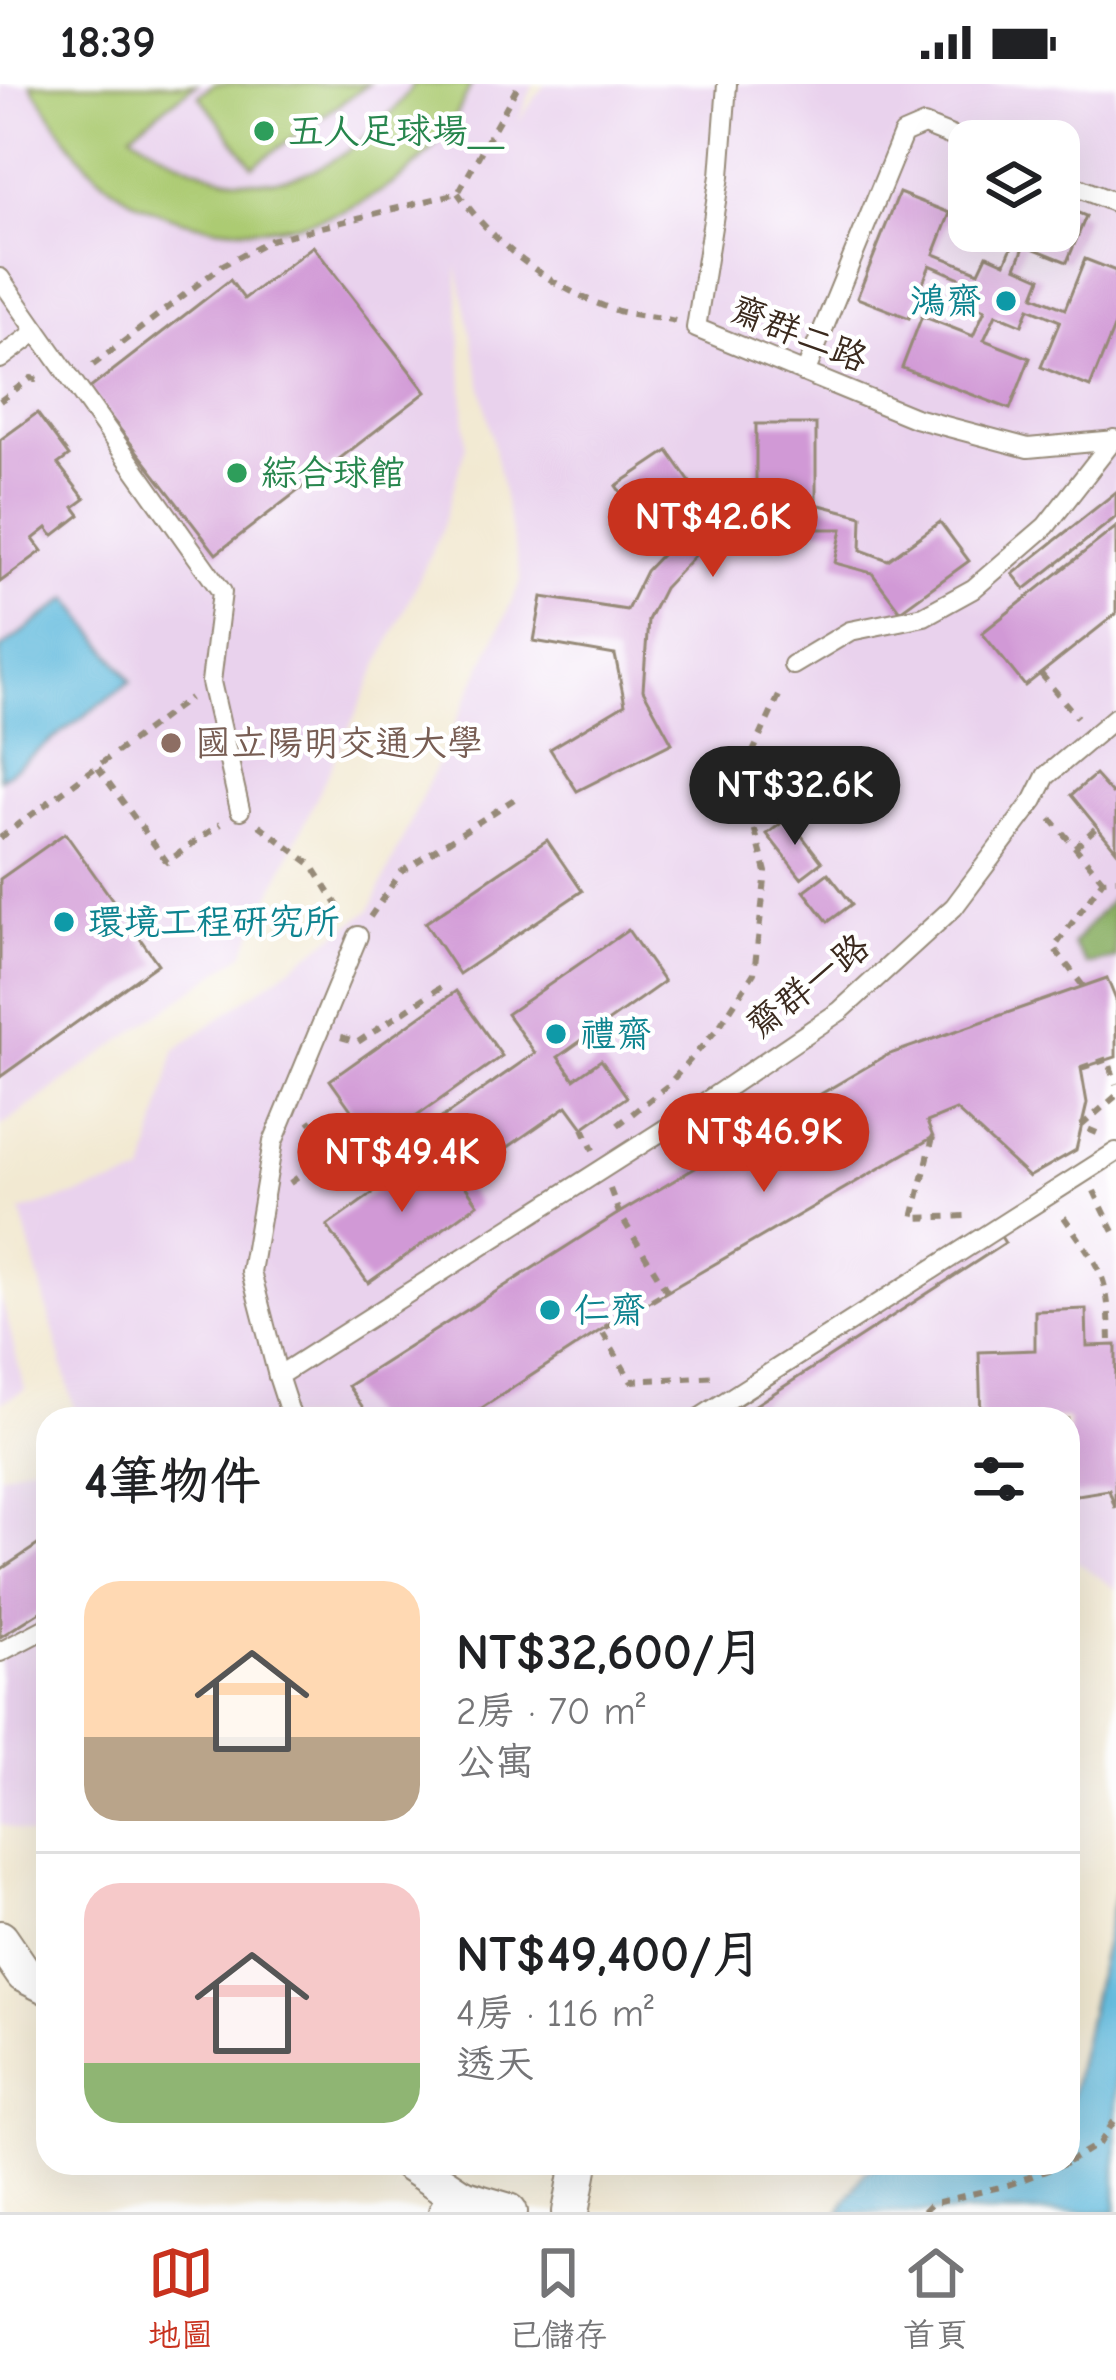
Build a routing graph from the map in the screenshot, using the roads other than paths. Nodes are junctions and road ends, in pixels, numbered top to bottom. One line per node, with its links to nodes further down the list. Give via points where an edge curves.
1 (727, 84): 8 (lane, 齋群二路, via 696,328)
2 (948, 135): 8 (lane, via 924,125 903,134)
3 (1080, 188): 4 (lane)
4 (1116, 203)
5 (0, 278): 6 (lane)
6 (37, 332): 7 (lane); 12 (lane, via 222,592 211,682)
7 (0, 359)
8 (806, 371): 9 (lane, 齋群二路, via 916,418 1028,448)
9 (1115, 440): 10 (lane, via 1046,526 973,589 924,616 850,631)
10 (793, 665)
11 (1116, 717): 15 (lane, 齋群一路, via 1046,776 954,908 840,1011)
12 (240, 810)
13 (358, 936): 15 (lane, via 273,1142 251,1272)
14 (1116, 1152): 17 (lane)
15 (278, 1376): 16 (lane)
16 (288, 1407)
17 (716, 1407)
18 (36, 1633): 19 (lane)
19 (0, 1652)
20 (1, 1942): 21 (street)
21 (36, 1980)
22 (422, 2175): 24 (street)
23 (578, 2175): 26 (street)
24 (454, 2205): 25 (street)
25 (508, 2212)
26 (571, 2212)

